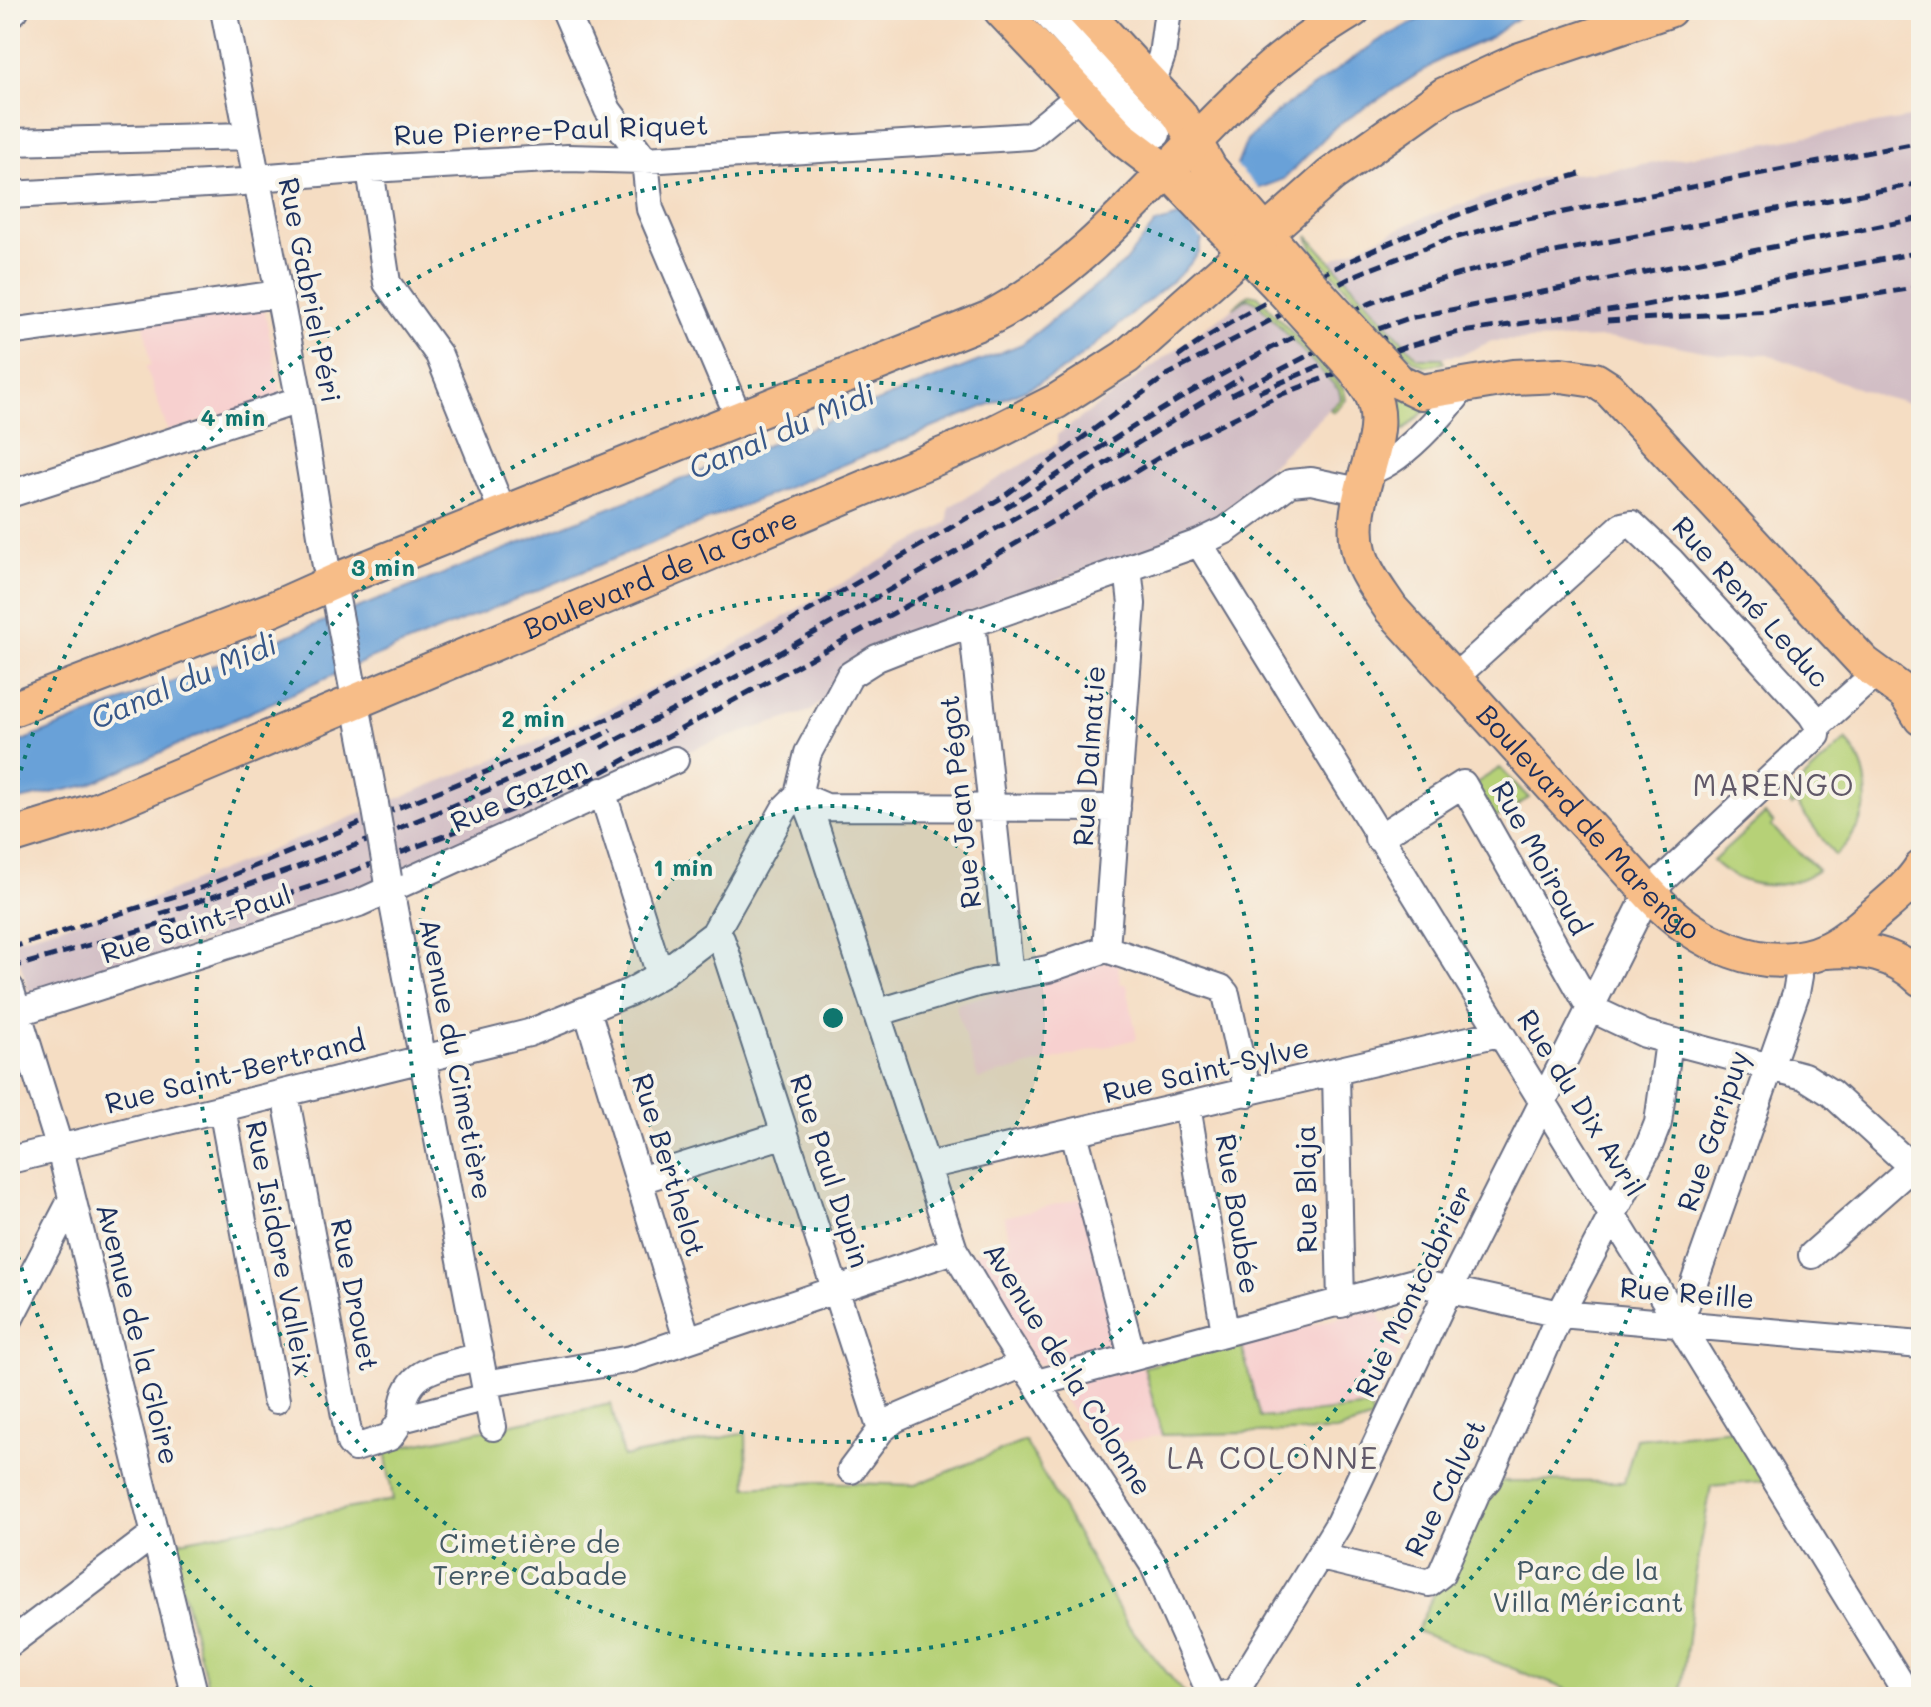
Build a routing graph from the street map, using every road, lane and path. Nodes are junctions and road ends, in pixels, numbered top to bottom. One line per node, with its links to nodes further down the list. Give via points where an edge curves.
1 (15, 10): 10 (street)
2 (224, 10): 14 (street, Rue Gabriel Péri)
3 (565, 10): 16 (street, via 608,110)
4 (1001, 10): 12 (main road)
5 (1043, 10): 13 (street)
6 (1083, 10): 11 (main road)
7 (1168, 10): 11 (street)
8 (1353, 10): 17 (main road, via 1273,66)
9 (1669, 10): 21 (main road, Boulevard de la Gare, via 1520,60 1444,95)
10 (10, 14)
11 (1152, 84): 17 (main road, via 1179,114)
12 (1080, 95): 16 (street, Rue Pierre-Paul Riquet, via 1030,136); 17 (main road, via 1137,153)
13 (1157, 134)
14 (248, 136): 15 (street); 19 (street, Rue Gabriel Péri)
15 (10, 142)
16 (645, 160): 18 (street, Rue Pierre-Paul Riquet, via 568,158); 27 (street, via 650,209)
17 (1189, 168): 21 (main road); 27 (main road, via 1017,304)
18 (370, 169): 19 (street, Rue Pierre-Paul Riquet); 30 (street, via 387,283 439,355)
19 (256, 180): 20 (street, Rue Pierre-Paul Riquet); 22 (street, Rue Gabriel Péri)
20 (10, 195)
21 (1248, 234): 25 (main road, bridge, via 1355,369); 37 (main road, Boulevard de la Gare, via 1126,357 1030,415)
22 (278, 294): 23 (street); 26 (street, Rue Gabriel Péri)
23 (10, 332)
24 (1465, 385): 25 (main road, via 1421,392); 28 (street, via 1444,413); 35 (main road, via 1551,375 1595,380 1609,389)
25 (1385, 386): 28 (main road, Boulevard de Marengo)
26 (299, 400): 29 (street); 33 (street, Rue Gabriel Péri)
27 (739, 418): 30 (main road)
28 (1363, 481): 31 (street, via 1290,483 1226,530); 36 (main road, Boulevard de Marengo, via 1356,527 1369,576 1391,609)
29 (10, 494)
30 (503, 513): 33 (main road)
31 (1199, 543): 32 (street); 47 (street, Rue du Dix Avril)
32 (1128, 568): 34 (street); 45 (street, Rue Dalmatie, via 1132,604)
33 (333, 592): 37 (street, Rue Gabriel Péri); 39 (main road, via 273,609)
34 (972, 622): 43 (street, via 877,658 850,675 808,753); 44 (street, Rue Jean Pégot)
35 (1876, 673): 38 (main road); 40 (street, Rue René Leduc)
36 (1454, 678): 40 (street, Rue René Leduc, via 1622,526 1632,524); 50 (main road, Boulevard de Marengo)
37 (354, 694): 46 (main road, Boulevard de la Gare, via 97,810); 49 (street, Avenue du Cimetière, bridge)
38 (1916, 700)
39 (10, 710)
40 (1818, 725): 50 (street, Rue René Leduc, via 1813,741)
41 (675, 760): 42 (street, Rue Gazan)
42 (602, 791): 49 (street, Rue Gazan); 56 (street)
43 (798, 795): 44 (street, via 826,807); 52 (street, via 785,808); 62 (street, Avenue de la Colonne, via 814,822)
44 (992, 805): 45 (street); 57 (street, Rue Jean Pégot)
45 (1117, 808): 53 (street, Rue Dalmatie)
46 (10, 837)
47 (1378, 838): 60 (street, Rue Moiroud, via 1463,784); 63 (street, Rue du Dix Avril)
48 (1919, 872): 51 (main road); 54 (main road, Boulevard de Marengo)
49 (389, 883): 59 (street, Rue Saint-Paul, via 302,924); 65 (street, Avenue du Cimetière)
50 (1651, 895): 55 (main road, Boulevard de Marengo, via 1708,942 1752,956); 60 (street, Rue Montcabrier)
51 (1921, 910)
52 (714, 934): 56 (street, Rue Saint-Bertrand); 74 (street, Rue Paul Dupin, via 721,939)
53 (1106, 949): 57 (street); 68 (street, via 1221,988)
54 (1826, 951): 55 (main road, Boulevard de Marengo); 58 (main road, via 1881,954)
55 (1793, 957): 66 (street, Rue Garipuy, via 1799,976 1796,993)
56 (660, 975): 61 (street, Rue Saint-Bertrand)
57 (1010, 976): 62 (street)
58 (1921, 979)
59 (13, 1005): 75 (street, Avenue de la Gloire)
60 (1590, 1008): 64 (street); 70 (street, Rue Montcabrier)
61 (587, 1010): 65 (street, Rue Saint-Bertrand, via 529,1033); 79 (street, Rue Berthelot)
62 (876, 1013): 78 (street, Avenue de la Colonne)
63 (1499, 1033): 67 (street, Rue Saint-Sylve); 70 (street, Rue du Dix Avril)
64 (1669, 1041): 66 (street); 81 (street, via 1658,1123)
65 (425, 1058): 69 (street, Rue Saint-Bertrand); 93 (street, Avenue du Cimetière)
66 (1769, 1065): 77 (street, via 1804,1076 1831,1093); 89 (street, Rue Garipuy)
67 (1336, 1073): 68 (street, Rue Saint-Sylve); 86 (street, Rue Blaja)
68 (1248, 1093): 71 (street, Rue Saint-Sylve)
69 (285, 1094): 72 (street, Rue Saint-Bertrand); 98 (street, Rue Drouet, via 350,1443 355,1448 390,1437)
70 (1544, 1102): 81 (street, Rue du Dix Avril); 84 (street, Rue Montcabrier)
71 (1187, 1106): 73 (street, Rue Saint-Sylve); 90 (street, Rue Boubée)
72 (222, 1108): 75 (street, Rue Saint-Bertrand); 97 (street, Rue Isidore Valleix)
73 (1074, 1133): 78 (street, Rue Saint-Sylve); 94 (street)
74 (785, 1134): 79 (street); 85 (street, Rue Paul Dupin)
75 (60, 1149): 76 (street, Rue Saint-Bertrand); 80 (street, Avenue de la Gloire)
76 (10, 1160)
77 (1916, 1163): 83 (street)
78 (927, 1166): 82 (street, Avenue de la Colonne)
79 (640, 1180): 91 (street, Rue Berthelot)
80 (72, 1199): 88 (street); 102 (street, Avenue de la Gloire)
81 (1613, 1214): 87 (street); 89 (street, Rue du Dix Avril)
82 (954, 1250): 85 (street, Rue Drouet); 95 (street, Avenue de la Colonne)
83 (1812, 1255)
84 (1449, 1289): 86 (street, Rue Reille, via 1414,1282); 87 (street, Rue Reille); 103 (street, Rue Montcabrier)
85 (835, 1290): 91 (street, Rue Drouet); 100 (street, Rue Paul Dupin)
86 (1341, 1304): 90 (street, Rue Reille)
87 (1560, 1314): 89 (street, Rue Reille); 103 (street, Rue Calvet, via 1488,1479 1435,1581)
88 (10, 1318)
89 (1679, 1325): 92 (street, Rue Reille); 108 (street, Rue du Dix Avril)
90 (1225, 1332): 94 (street, Rue Reille)
91 (687, 1339): 96 (street, Rue Drouet, via 621,1361)
92 (1921, 1345)
93 (480, 1356): 96 (street, Avenue du Cimetière); 98 (street, Rue Drouet, via 412,1381 402,1397)
94 (1132, 1356): 95 (street, Rue Reille)
95 (1030, 1374): 100 (street, Rue Reille, via 895,1419); 106 (street, Avenue de la Colonne, via 1153,1564)
96 (486, 1391): 98 (street, Rue Drouet); 99 (street, Avenue du Cimetière)
97 (276, 1400)
98 (402, 1419)
99 (493, 1427)
100 (881, 1430): 101 (street)
101 (851, 1470)
102 (154, 1534): 104 (street); 107 (street, Avenue de la Gloire)
103 (1321, 1557): 106 (street, Rue Montcabrier)
104 (10, 1643)
105 (1921, 1688): 108 (street)
106 (1228, 1695)
107 (195, 1697)
108 (1910, 1697)

